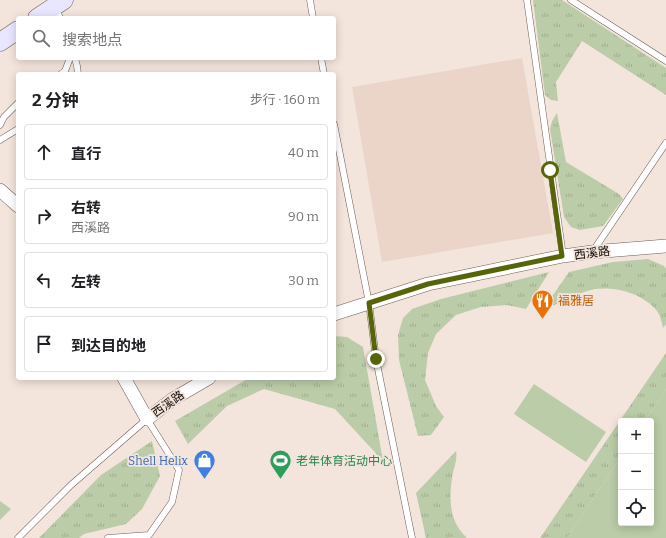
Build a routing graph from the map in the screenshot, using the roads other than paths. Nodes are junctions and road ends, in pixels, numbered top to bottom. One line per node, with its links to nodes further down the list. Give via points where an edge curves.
1 (310, 0): 6 (lane)
2 (527, 0): 24 (lane)
3 (571, 0): 10 (lane)
4 (60, 8): 5 (main road)
5 (42, 16)
6 (313, 16)
7 (69, 60): 11 (lane)
8 (76, 60): 12 (lane)
9 (321, 60): 13 (lane)
10 (666, 61)
11 (64, 72)
12 (78, 72)
13 (324, 72)
14 (16, 106): 15 (lane, via 4,117)
15 (0, 125)
16 (16, 130): 18 (lane)
17 (336, 134): 25 (lane)
18 (0, 140)
19 (666, 143): 23 (lane)
20 (0, 190): 21 (street)
21 (16, 204)
22 (666, 246): 23 (street, 西溪路)
23 (592, 252): 24 (street, 西溪路)
24 (562, 256): 25 (street, 西溪路, via 428,284)
25 (369, 303): 26 (street, 西溪路); 32 (lane, via 376,359)
26 (336, 313)
27 (125, 380): 29 (street, 西溪路)
28 (204, 380): 29 (street, 西溪路, via 173,398)
29 (147, 419): 30 (lane, via 71,485); 31 (lane, via 179,470 172,502 149,535)
30 (18, 538)
31 (108, 538)
32 (412, 538)

